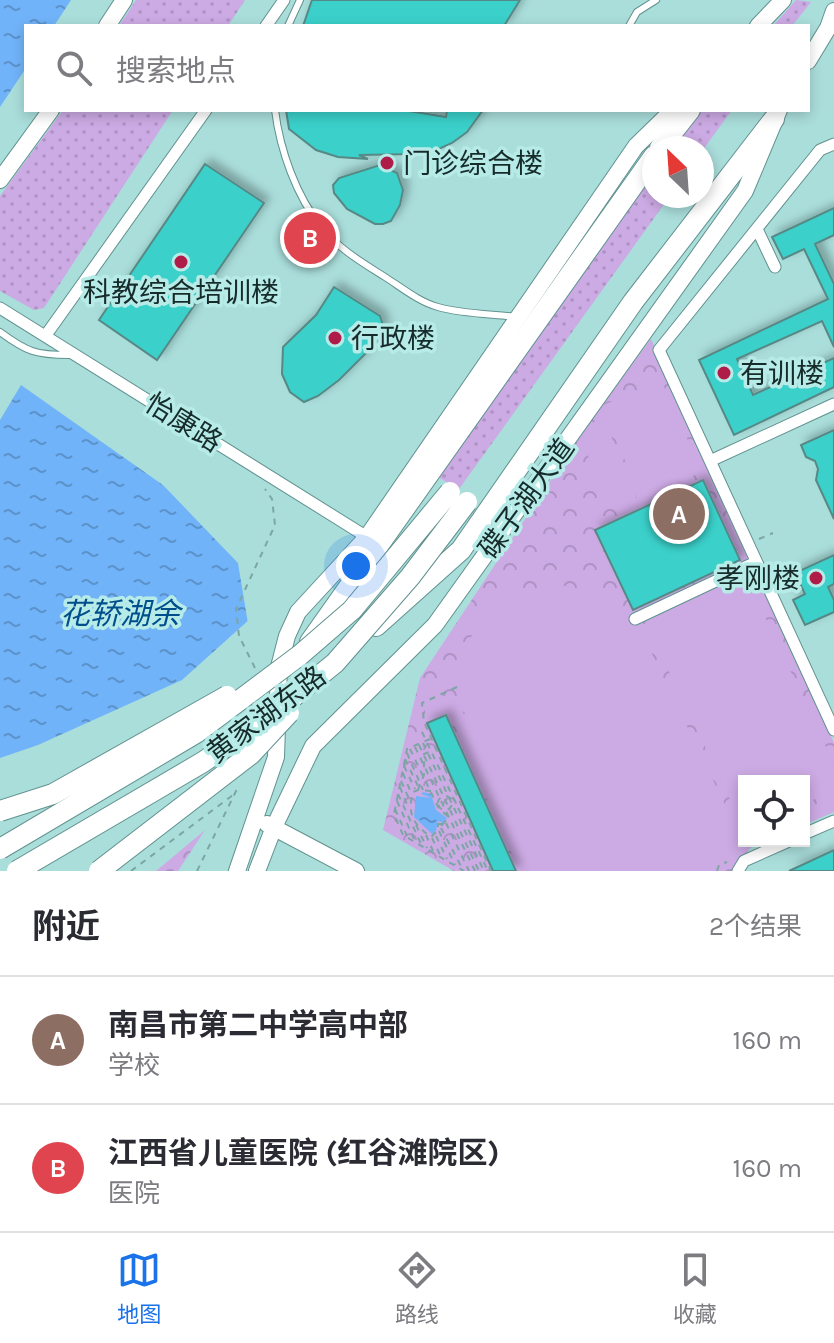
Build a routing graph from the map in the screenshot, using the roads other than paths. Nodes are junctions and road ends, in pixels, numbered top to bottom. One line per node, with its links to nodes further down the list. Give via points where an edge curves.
1 (124, 0): 7 (main road)
2 (284, 0): 8 (street)
3 (300, 0): 9 (lane)
4 (656, 0): 10 (lane, via 637,12)
5 (783, 0): 11 (main road)
6 (834, 11): 12 (main road)
7 (108, 24)
8 (267, 24)
9 (289, 24)
10 (630, 24)
11 (760, 24)
12 (810, 58)
13 (50, 112): 22 (main road)
14 (205, 112): 28 (street)
15 (275, 112): 26 (lane, via 283,148 307,203 323,229 349,253 437,307)
16 (671, 112): 26 (main road, via 636,146)
17 (688, 112): 19 (highway)
18 (777, 114): 36 (highway, bridge, via 633,302 461,550); 41 (main road, 碟子湖大道, via 745,191 435,625 313,746)
19 (669, 136)
20 (834, 144): 23 (street, via 820,150)
21 (642, 171): 35 (highway, bridge)
22 (0, 180)
23 (757, 229): 24 (street); 31 (street, via 659,350)
24 (775, 267)
25 (0, 308): 28 (street, 怡康路)
26 (517, 317): 32 (main road)
27 (0, 332): 29 (lane, via 38,355)
28 (46, 335): 29 (street, 怡康路)
29 (77, 354): 32 (street, 怡康路)
30 (834, 404): 31 (street)
31 (710, 461): 33 (street)
32 (367, 537): 39 (main road, via 298,612 287,636 279,667 276,757)
33 (756, 562): 34 (street); 37 (street)
34 (635, 619)
35 (300, 655): 36 (highway, 黄家湖东路, bridge, via 352,610 459,497 410,577); 38 (highway, bridge, via 53,794); 44 (highway, 黄家湖东路, bridge, via 196,733)
36 (335, 663): 45 (highway, 黄家湖东路, bridge, via 203,762); 46 (highway, bridge, via 251,754)
37 (834, 730)
38 (0, 811)
39 (255, 817): 41 (main road); 47 (main road)
40 (834, 821): 42 (street)
41 (274, 827): 48 (main road, 碟子湖大道); 49 (main road)
42 (810, 831)
43 (776, 847): 50 (street, via 744,861)
44 (0, 849)
45 (17, 871)
46 (99, 871)
47 (237, 871)
48 (257, 871)
49 (356, 871)
50 (738, 871)

